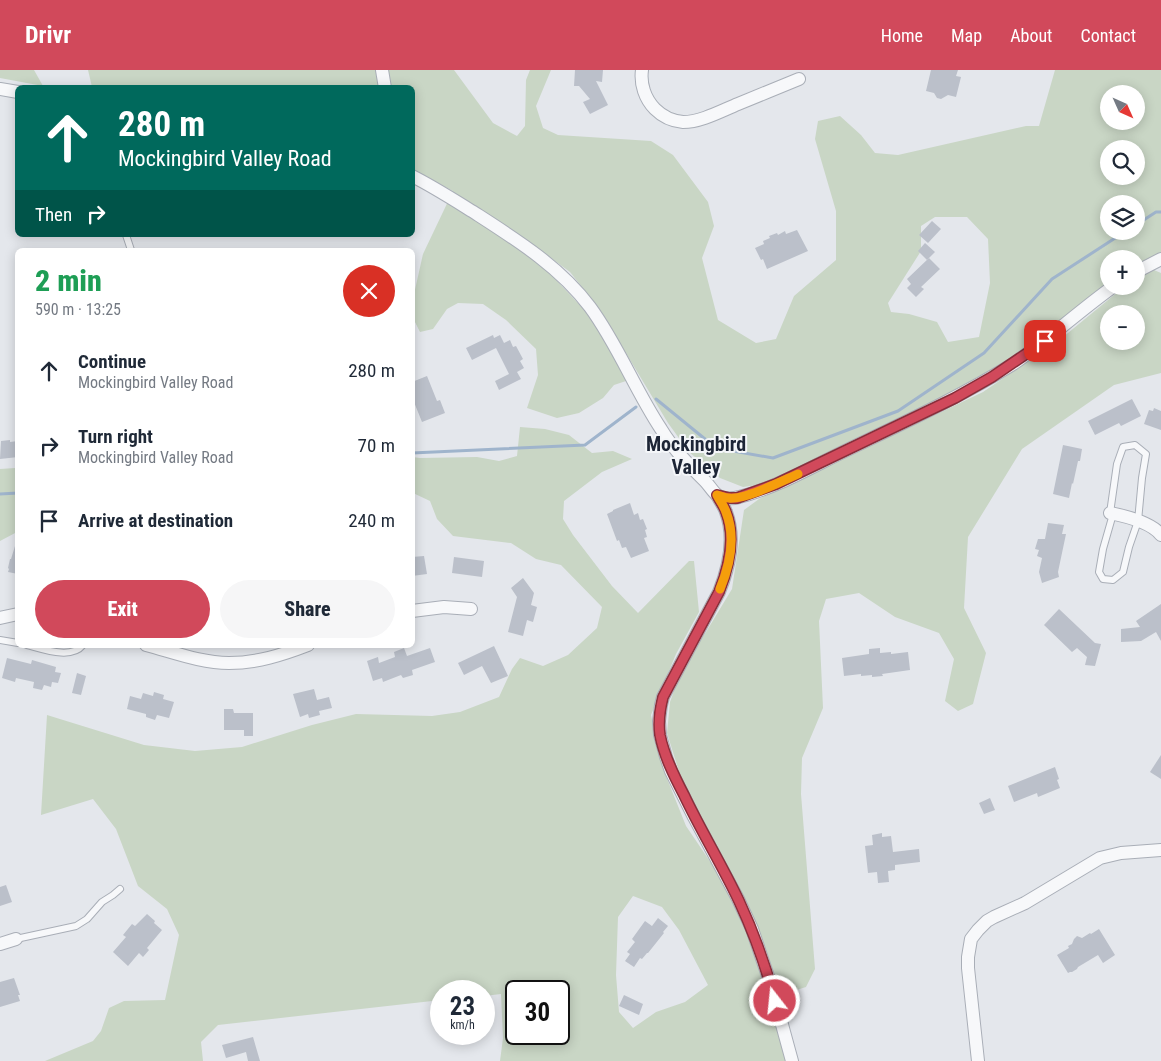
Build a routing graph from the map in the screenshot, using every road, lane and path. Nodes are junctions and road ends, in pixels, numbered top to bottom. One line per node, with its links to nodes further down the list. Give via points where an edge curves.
1 (382, 70): 4 (street)
2 (642, 70): 3 (street, via 644,93 651,106 666,118 684,122 718,113)
3 (799, 79)
4 (384, 85)
5 (0, 89): 6 (street)
6 (15, 92)
7 (415, 178): 11 (street, via 537,254 575,289 607,333 662,431)
8 (1161, 259): 9 (street)
9 (1145, 267)
10 (1103, 295): 11 (street, via 1015,362 955,398 776,484 737,498)
11 (717, 495): 29 (street, via 729,522 731,542 724,581 663,697 660,735 671,771 752,929)
12 (1111, 513): 13 (street); 13 (lane, via 1099,572 1104,579 1113,580 1123,572); 13 (lane, via 1116,464 1123,447 1135,445 1146,454)
13 (1138, 522): 14 (street, via 1152,527)
14 (1161, 535)
15 (472, 609): 16 (street)
16 (415, 611)
17 (15, 615): 18 (street)
18 (0, 618)
19 (0, 640): 20 (lane)
20 (15, 642)
21 (37, 648): 22 (lane, via 66,653)
22 (81, 648)
23 (158, 648): 24 (street, via 228,663 266,659)
24 (299, 648)
25 (1161, 850): 30 (street, via 1100,858 987,921 978,930 972,939 968,957)
26 (120, 889): 27 (lane, via 76,926)
27 (16, 939): 28 (street)
28 (0, 944)
29 (792, 1061)
30 (978, 1061)

